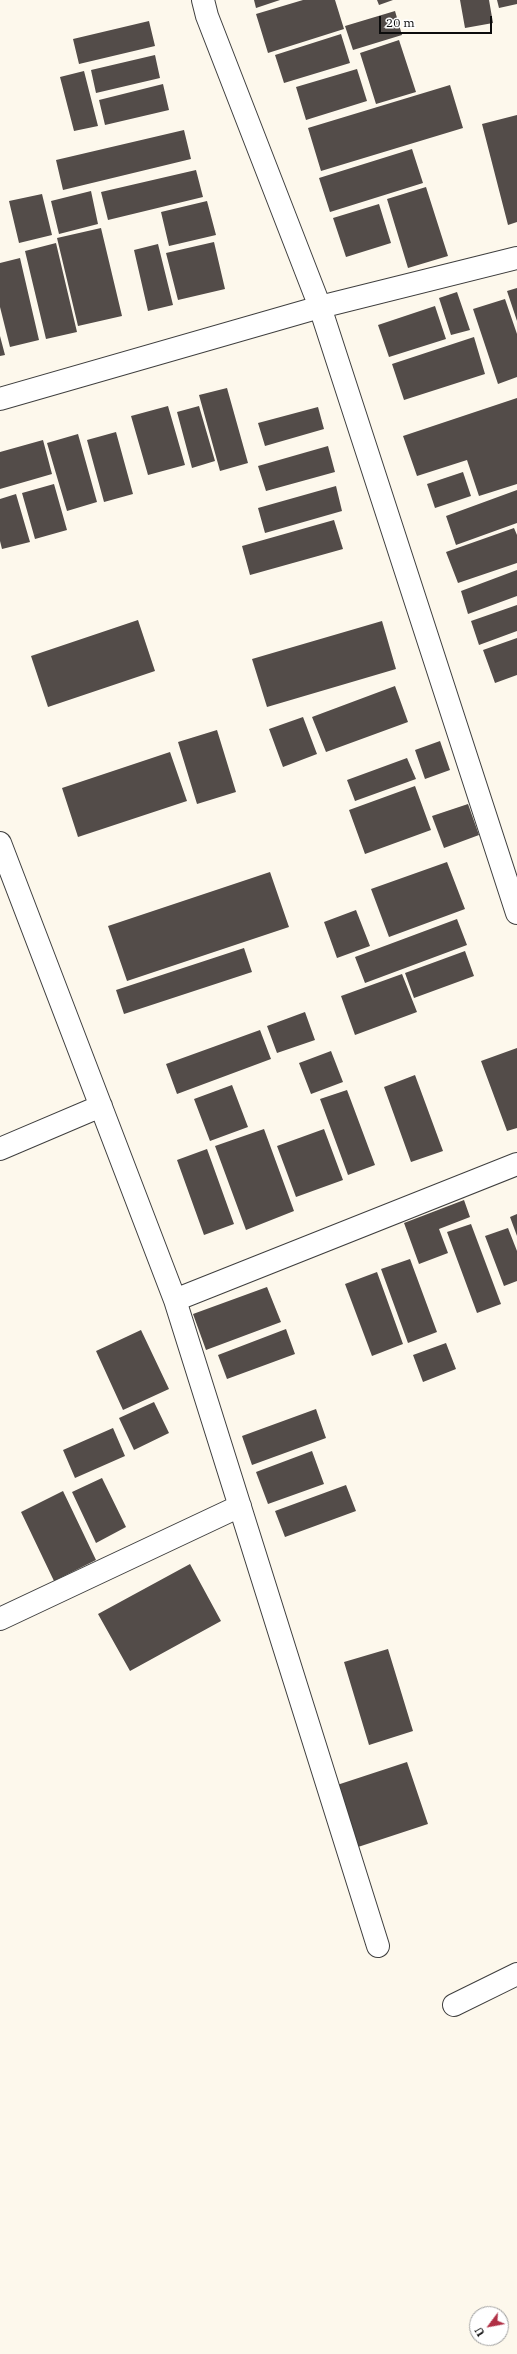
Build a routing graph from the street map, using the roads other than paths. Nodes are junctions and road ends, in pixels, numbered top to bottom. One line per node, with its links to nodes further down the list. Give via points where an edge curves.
1 (203, 0): 3 (street)
2 (517, 258): 3 (street)
3 (320, 306): 4 (street); 6 (street)
4 (0, 399)
5 (0, 843): 7 (street)
6 (517, 913)
7 (101, 1106): 8 (street); 10 (street)
8 (0, 1149)
9 (517, 1164): 10 (street)
10 (175, 1300): 11 (street)
11 (240, 1506): 12 (street); 13 (street)
12 (0, 1619)
13 (378, 1946)
14 (517, 1974): 15 (street)
15 (454, 2005)

